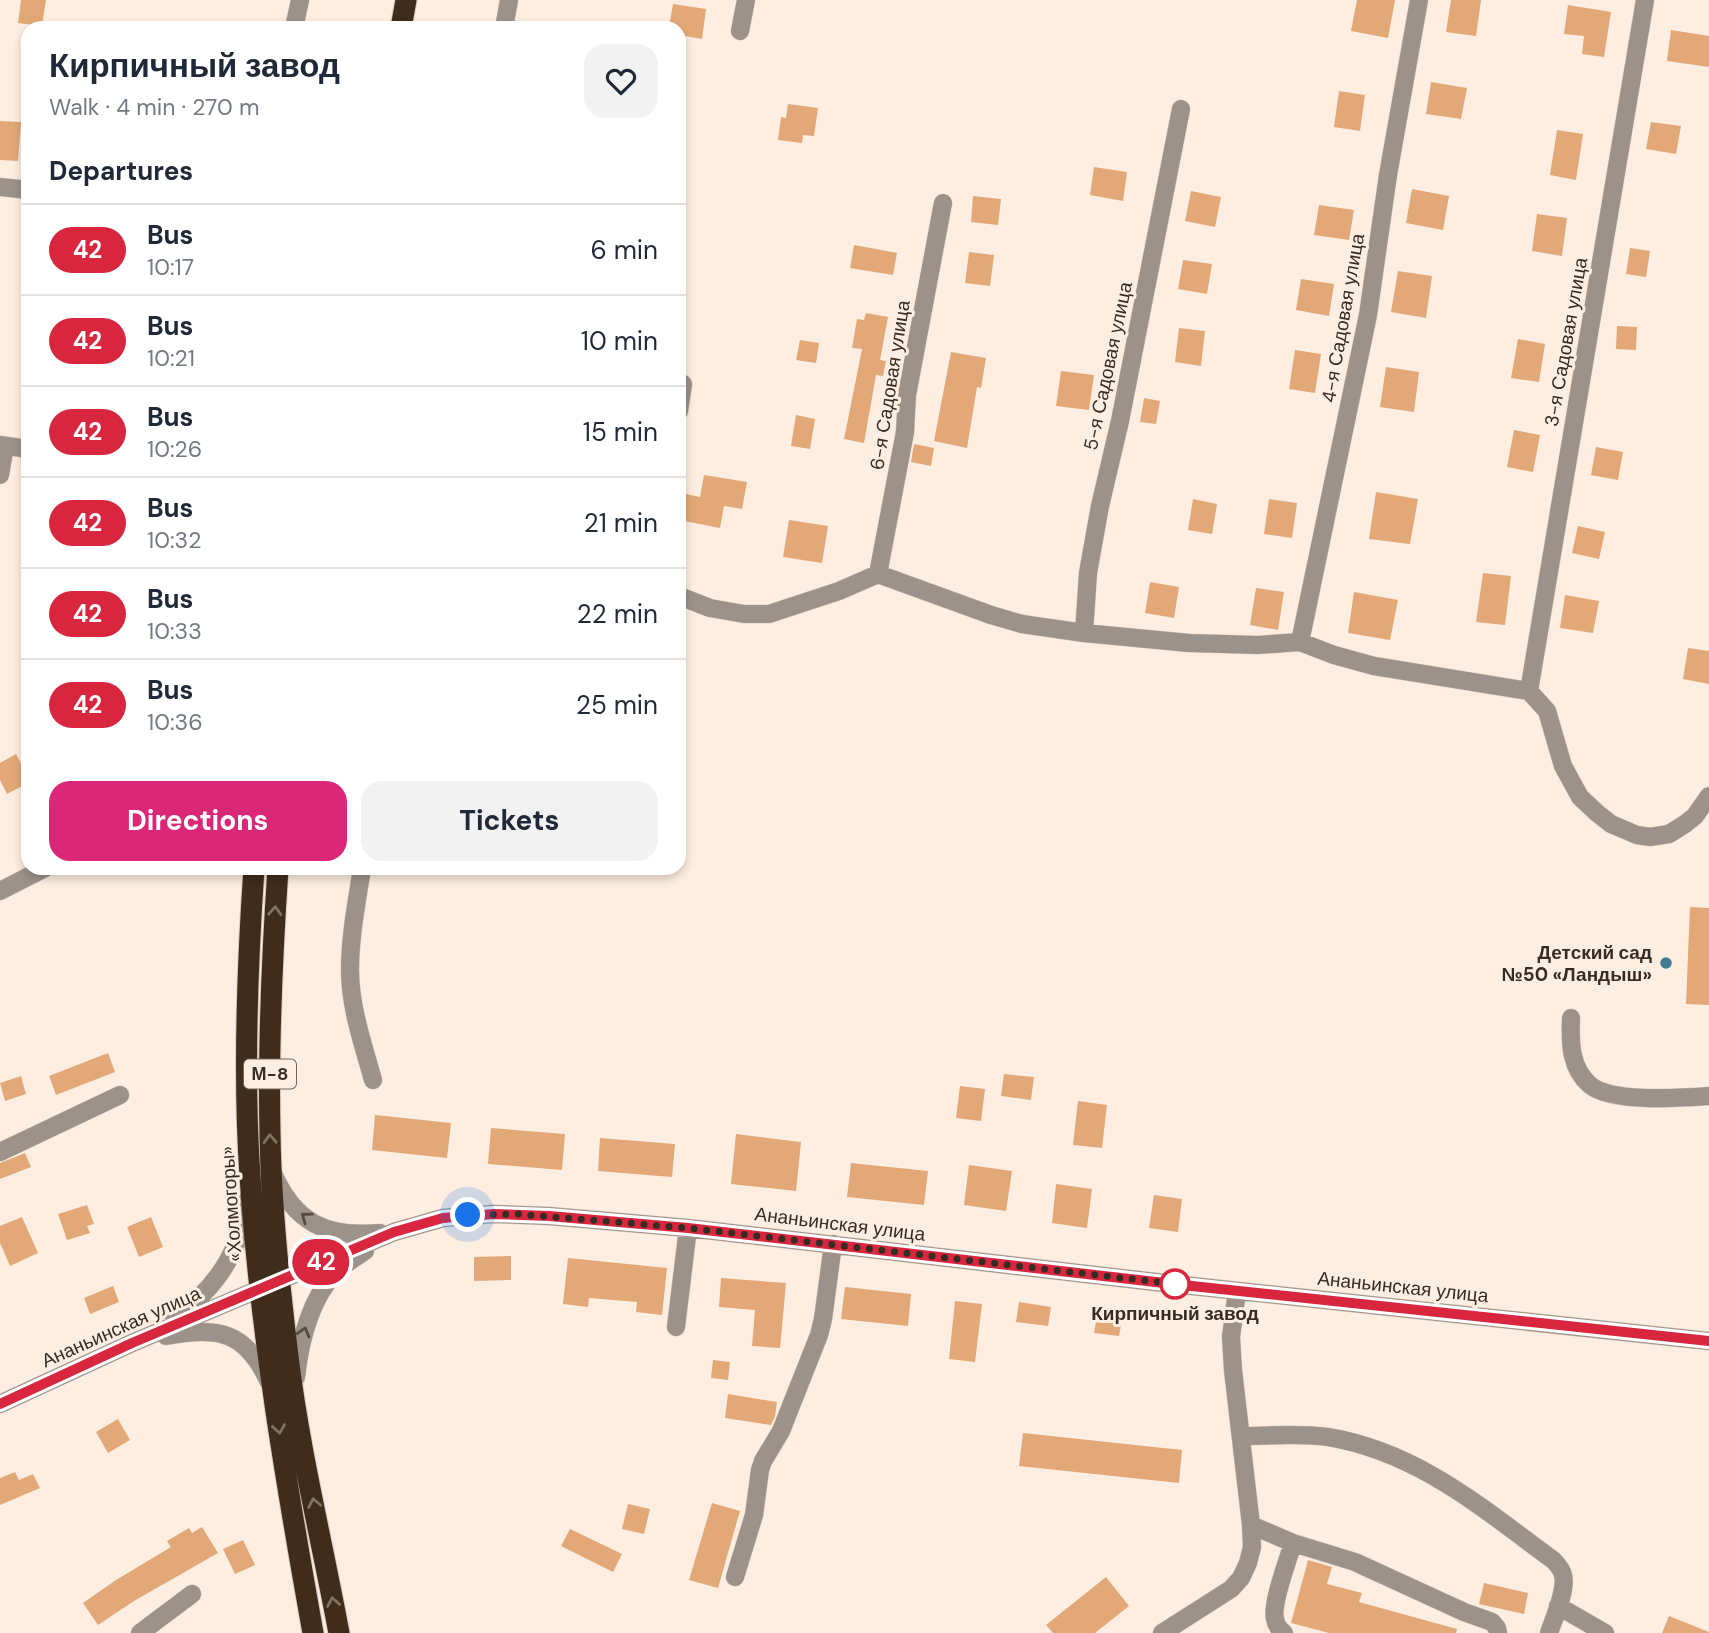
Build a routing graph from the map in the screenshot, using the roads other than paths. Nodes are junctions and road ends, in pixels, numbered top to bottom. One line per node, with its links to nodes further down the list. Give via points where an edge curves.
1 (300, 0): 7 (street)
2 (406, 0): 8 (highway)
3 (509, 0): 9 (street)
4 (746, 0): 10 (street)
5 (1419, 0): 21 (street, 4-я Садовая улица, via 1368,315)
6 (1645, 0): 22 (street, 3-я Садовая улица)
7 (296, 21)
8 (402, 21)
9 (505, 21)
10 (740, 31)
11 (1181, 109): 20 (street, 5-я Садовая улица, via 1100,506 1088,573)
12 (0, 187): 13 (street)
13 (21, 189)
14 (943, 203): 18 (street, 6-я Садовая улица)
15 (2, 445): 16 (street); 17 (street)
16 (21, 448)
17 (0, 475)
18 (878, 573): 19 (street, via 769,614 710,608); 20 (street, via 991,615)
19 (686, 599)
20 (1084, 633): 21 (street, via 1189,643)
21 (1300, 642): 22 (street, via 1374,666)
22 (1529, 691): 23 (street, via 1547,711 1563,766 1580,797 1611,824 1637,835 1669,834 1695,816)
23 (1709, 796)
24 (31, 875): 28 (street)
25 (254, 875): 35 (highway, «Холмогоры» / М-8, via 248,971)
26 (278, 875): 34 (highway, М-8, one-way to 26, via 270,1010)
27 (361, 875): 30 (street, via 350,971)
28 (0, 891)
29 (1571, 1018): 32 (street, via 1570,1044 1577,1069 1591,1086 1615,1095)
30 (373, 1080)
31 (120, 1095): 33 (street)
32 (1709, 1096)
33 (0, 1152)
34 (271, 1169): 37 (street, one-way to 34, via 345,1234 319,1226 295,1208); 39 (highway, М-8)
35 (250, 1175): 40 (highway, «Холмогоры» / М-8); 43 (street, via 237,1239 218,1276 196,1302)
36 (688, 1228): 37 (street, Ананьинская улица, via 494,1214 443,1218); 38 (street, Ананьинская улица); 42 (street)
37 (394, 1232): 39 (street, Ананьинская улица); 46 (street, one-way to 37, via 301,1342 318,1297 335,1273)
38 (833, 1244): 41 (street, Ананьинская улица); 51 (street, via 819,1335 781,1431 763,1461 754,1515)
39 (280, 1280): 40 (street, Ананьинская улица); 46 (highway, М-8)
40 (260, 1289): 43 (street, Ананьинская улица); 45 (highway, «Холмогоры» / М-8)
41 (1237, 1291): 44 (street, Ананьинская улица); 48 (street, via 1231,1336)
42 (676, 1327)
43 (139, 1340): 45 (street, via 193,1331 230,1336 257,1359); 47 (street, Ананьинская улица)
44 (1709, 1341)
45 (273, 1392): 55 (highway, «Холмогоры» / М-8, one-way to 55)
46 (294, 1399): 56 (highway, М-8, one-way to 46)
47 (0, 1404)
48 (1241, 1436): 49 (street); 53 (street, via 1326,1437 1371,1447 1420,1468 1553,1560 1563,1575)
49 (1251, 1525): 50 (street); 57 (street, via 1252,1547 1241,1578)
50 (1293, 1543): 58 (street, via 1274,1607); 59 (street, via 1341,1556 1492,1622)
51 (735, 1577)
52 (191, 1594): 54 (street)
53 (1558, 1606): 60 (street); 61 (street)
54 (140, 1633)
55 (313, 1633)
56 (339, 1633)
57 (1162, 1633)
58 (1284, 1633)
59 (1498, 1633)
60 (1549, 1633)
61 (1605, 1633)

